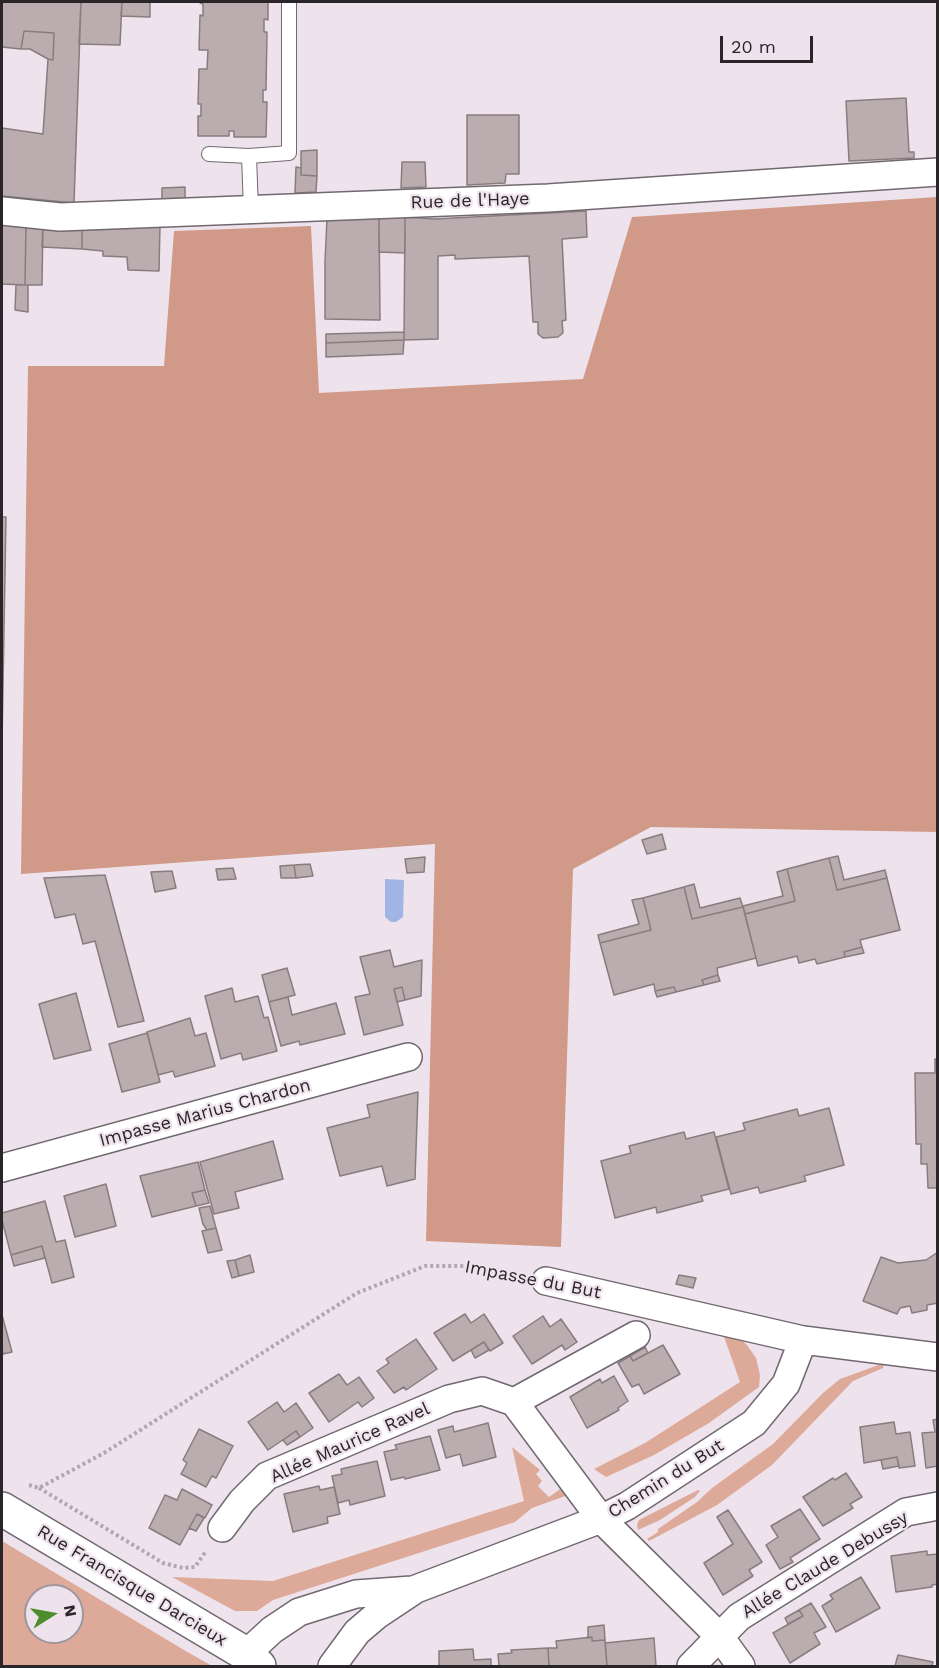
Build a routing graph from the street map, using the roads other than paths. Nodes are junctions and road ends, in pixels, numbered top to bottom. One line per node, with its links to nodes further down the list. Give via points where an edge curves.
1 (289, 2): 3 (lane, via 289,153)
2 (208, 154): 3 (lane)
3 (249, 156): 5 (lane)
4 (938, 172): 5 (street, Rue de l'Haye, via 548,198)
5 (251, 210): 6 (street, Rue de l'Haye, via 60,217)
6 (2, 211)
7 (408, 1057): 8 (street, Impasse Marius Chardon)
8 (2, 1168)
9 (546, 1281): 11 (street, Impasse du But)
10 (636, 1335): 13 (street)
11 (803, 1340): 12 (street, Impasse du But); 16 (street, Chemin du But, via 786,1384 754,1423)
12 (938, 1357)
13 (514, 1402): 16 (street); 17 (street, Allée Maurice Ravel, via 482,1391 449,1399 267,1476)
14 (11, 1496): 20 (street, Rue Francisque Darcieux)
15 (938, 1506): 19 (street, Allée Claude Debussy, via 906,1512 738,1617)
16 (602, 1520): 18 (street, Chemin du But); 19 (street)
17 (222, 1528)
18 (416, 1589): 20 (street, Chemin du But, via 356,1594 299,1612 272,1630); 21 (street, Chemin du But, via 357,1632)
19 (720, 1637): 22 (street, Allée Claude Debussy); 23 (street)
20 (252, 1660)
21 (333, 1666)
22 (691, 1666)
23 (741, 1666)

